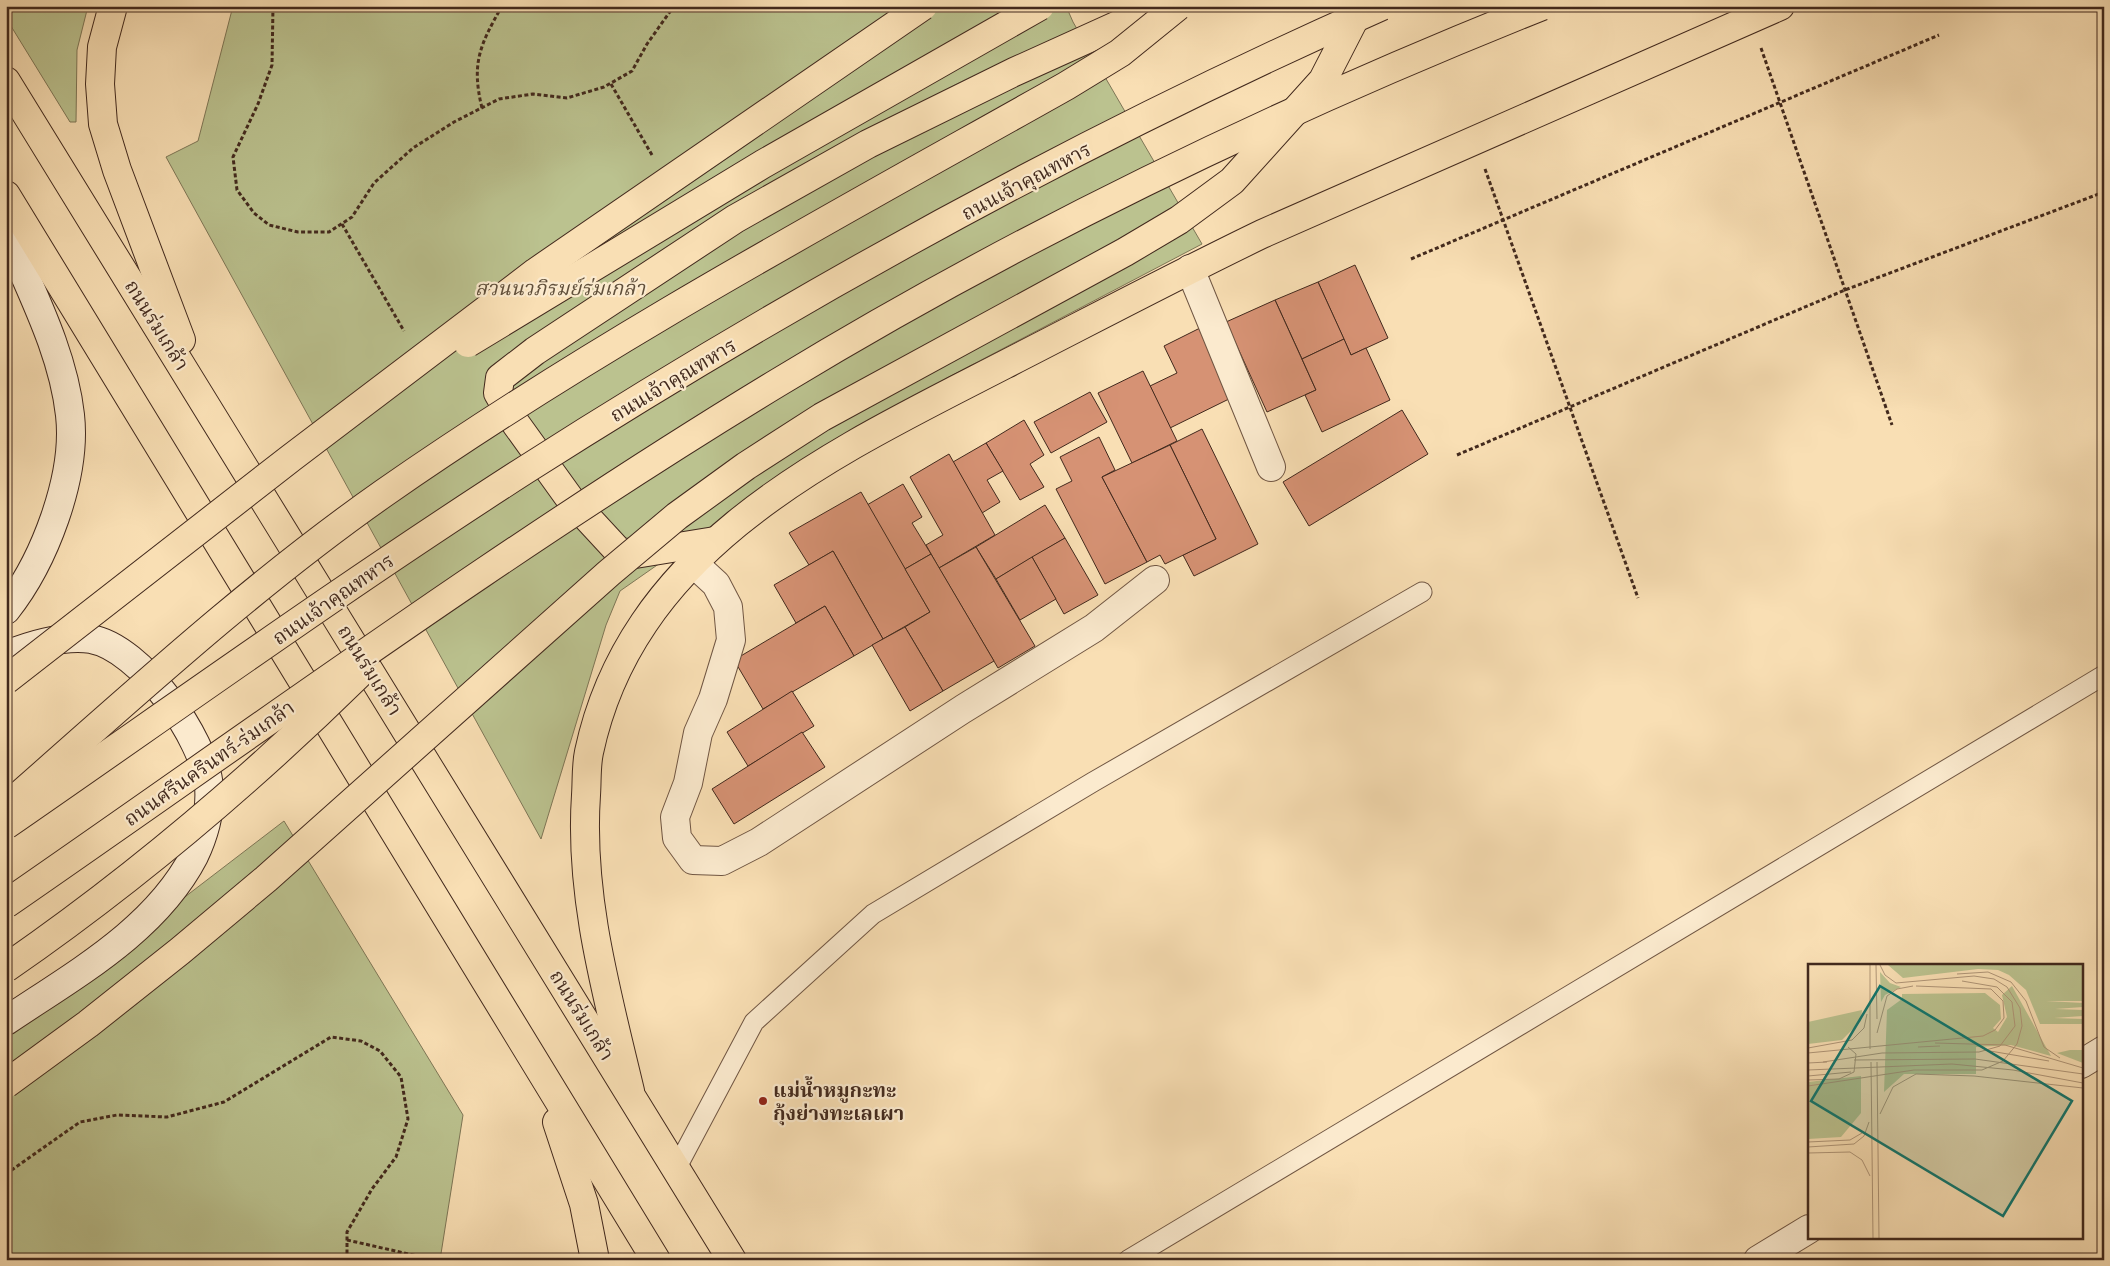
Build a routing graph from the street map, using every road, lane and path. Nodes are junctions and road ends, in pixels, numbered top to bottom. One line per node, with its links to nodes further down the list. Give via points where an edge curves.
1 (113, 6): 28 (main road, via 102,46 103,124 117,170)
2 (273, 6): 22 (path, via 272,66 233,157 237,190 254,213 269,225 298,232 329,232)
3 (502, 6): 17 (path, via 482,42 476,82)
4 (674, 6): 17 (path, via 632,71 604,87 567,98 533,94 499,99)
5 (924, 6): 32 (main road, bridge, via 544,266)
6 (1040, 6): 32 (main road, bridge, via 894,88 564,283)
7 (1160, 6): 34 (main road, via 1014,72 859,148 735,219 535,351 500,378 498,393 516,424 570,499 619,552 635,554)
8 (1178, 6): 44 (main road, bridge, via 1120,53 709,287 579,366 382,495 239,604)
9 (1361, 6): 52 (main road, bridge, via 1323,80 1232,181 1179,220 1125,252 822,417 684,510 252,891 119,1000)
10 (1382, 6): 45 (main road, ถนนเจ้าคุณทหาร, bridge, via 1106,139 908,244 710,356 455,516)
11 (1542, 6): 40 (main road, bridge, via 1362,81 1091,210 960,279 796,372 686,440)
12 (1780, 6): 13 (main road)
13 (1751, 19): 16 (path); 18 (main road)
14 (1939, 35): 16 (path)
15 (6, 81): 28 (main road, ถนนร่มเกล้า)
16 (1780, 102): 21 (path); 26 (path)
17 (482, 108): 22 (path, via 413,148 374,183 352,217)
18 (1474, 140): 21 (path); 25 (main road)
19 (2104, 192): 26 (path)
20 (6, 194): 50 (main road)
21 (1503, 220): 24 (path); 29 (path)
22 (342, 224): 27 (path)
23 (6, 232): 39 (street, via 51,342 70,416 68,455 50,531 32,572)
24 (1411, 259)
25 (1190, 269): 33 (street); 34 (main road, via 897,420 776,495)
26 (1845, 290): 29 (path); 30 (path)
27 (409, 338)
28 (202, 397): 53 (main road, ถนนร่มเกล้า)
29 (1570, 408): 31 (path); 38 (path)
30 (1892, 425)
31 (1457, 456)
32 (291, 458): 43 (main road, bridge)
33 (1271, 467)
34 (715, 541): 35 (main road)
35 (692, 562): 36 (street, via 716,584 728,607 731,640 713,699 698,734 688,783 674,817 677,838 693,860 722,861 760,842 1094,628); 53 (main road, via 657,602 631,641 604,697 589,754 585,866 593,924)
36 (1155, 580)
37 (1422, 592): 54 (lane, via 1093,782 873,914 754,1022)
38 (1638, 598)
39 (6, 610)
40 (411, 622): 46 (main road, ถนนศรีนครินทร์-ร่มเกล้า, bridge); 47 (main road, bridge, via 318,714 178,837)
41 (6, 655): 48 (street, via 30,646 66,640 91,639 113,647 160,690 203,761 209,786 207,818 194,854 173,889 112,949)
42 (2104, 675): 65 (lane)
43 (6, 680)
44 (6, 807)
45 (6, 825)
46 (6, 904)
47 (6, 968)
48 (6, 1021)
49 (2104, 1050): 51 (street)
50 (531, 1056): 56 (main road, via 558,1123); 63 (main road)
51 (2082, 1063)
52 (6, 1084)
53 (630, 1091): 54 (main road, ถนนร่มเกล้า)
54 (676, 1167): 64 (main road, ถนนร่มเกล้า)
55 (6, 1174): 58 (path, via 80,1122 117,1116 167,1117 224,1102 331,1037 361,1041 380,1051 400,1077 408,1119 396,1157 372,1189 347,1232)
56 (584, 1204): 61 (main road); 62 (main road)
57 (1808, 1230): 66 (street)
58 (347, 1240): 59 (path); 60 (path)
59 (347, 1260)
60 (435, 1260)
61 (575, 1260)
62 (595, 1260)
63 (656, 1260)
64 (732, 1260)
65 (1128, 1260)
66 (1758, 1260)

